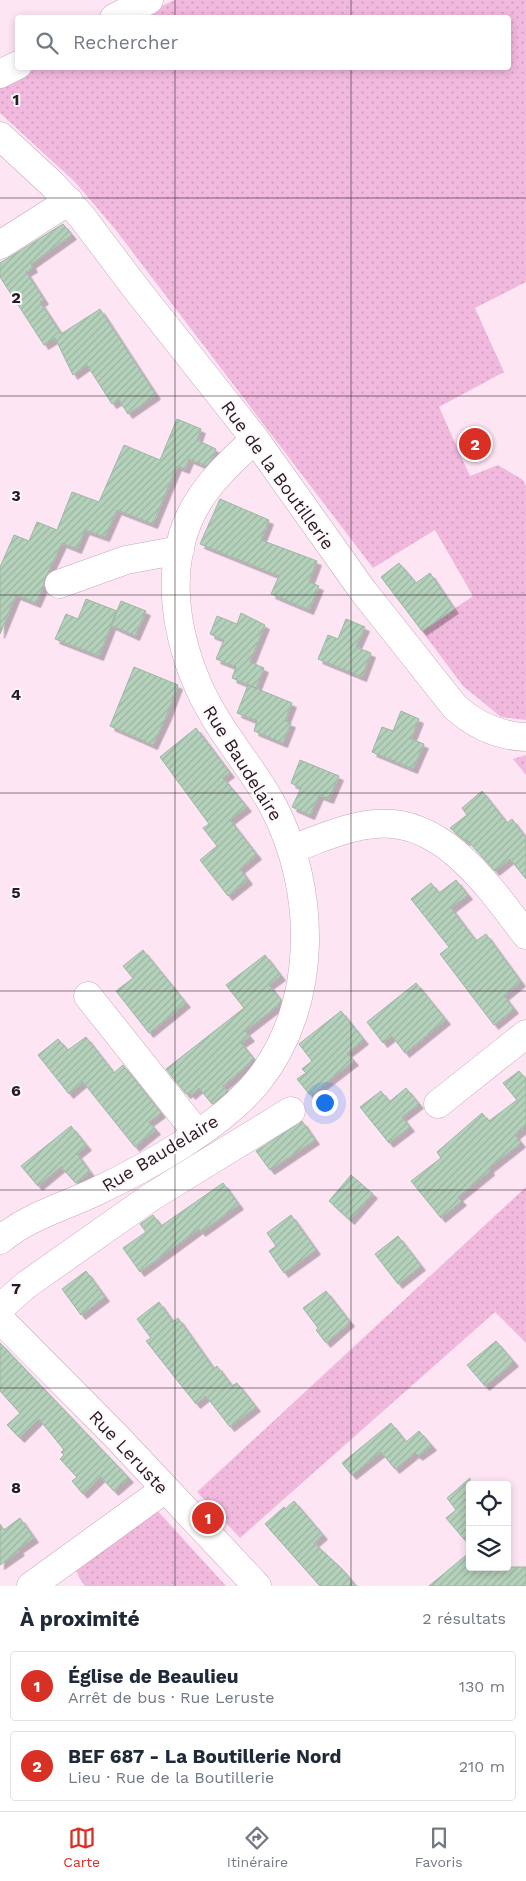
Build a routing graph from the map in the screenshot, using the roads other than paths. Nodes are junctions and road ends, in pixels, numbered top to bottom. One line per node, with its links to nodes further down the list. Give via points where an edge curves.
1 (149, 0): 2 (street)
2 (120, 15)
3 (15, 66): 4 (street)
4 (0, 74)
5 (0, 136): 6 (street, Rue de la Boutillerie)
6 (69, 201): 7 (street); 8 (street, Rue de la Boutillerie)
7 (0, 244)
8 (255, 439): 9 (street, Rue Baudelaire, via 203,495 188,522); 11 (street, Rue de la Boutillerie, via 363,591 448,699 476,724)
9 (180, 550): 10 (street, via 126,560); 12 (street, Rue Baudelaire, via 178,614 192,672 216,721 274,807)
10 (59, 584)
11 (513, 735)
12 (291, 849): 13 (street, via 377,823 420,831 466,861); 18 (street, Rue Baudelaire, via 300,890 304,934 303,971 294,1013 260,1080 237,1103)
13 (526, 934)
14 (88, 996): 18 (street)
15 (526, 1034): 16 (street)
16 (438, 1104)
17 (291, 1110): 20 (street, via 151,1197 26,1285)
18 (197, 1133): 19 (street, Rue Baudelaire, via 136,1171 22,1224)
19 (0, 1240)
20 (0, 1308)
21 (0, 1319): 22 (street, Rue Leruste)
22 (165, 1489): 23 (street); 24 (street, Rue Leruste)
23 (41, 1583)
24 (257, 1586)

